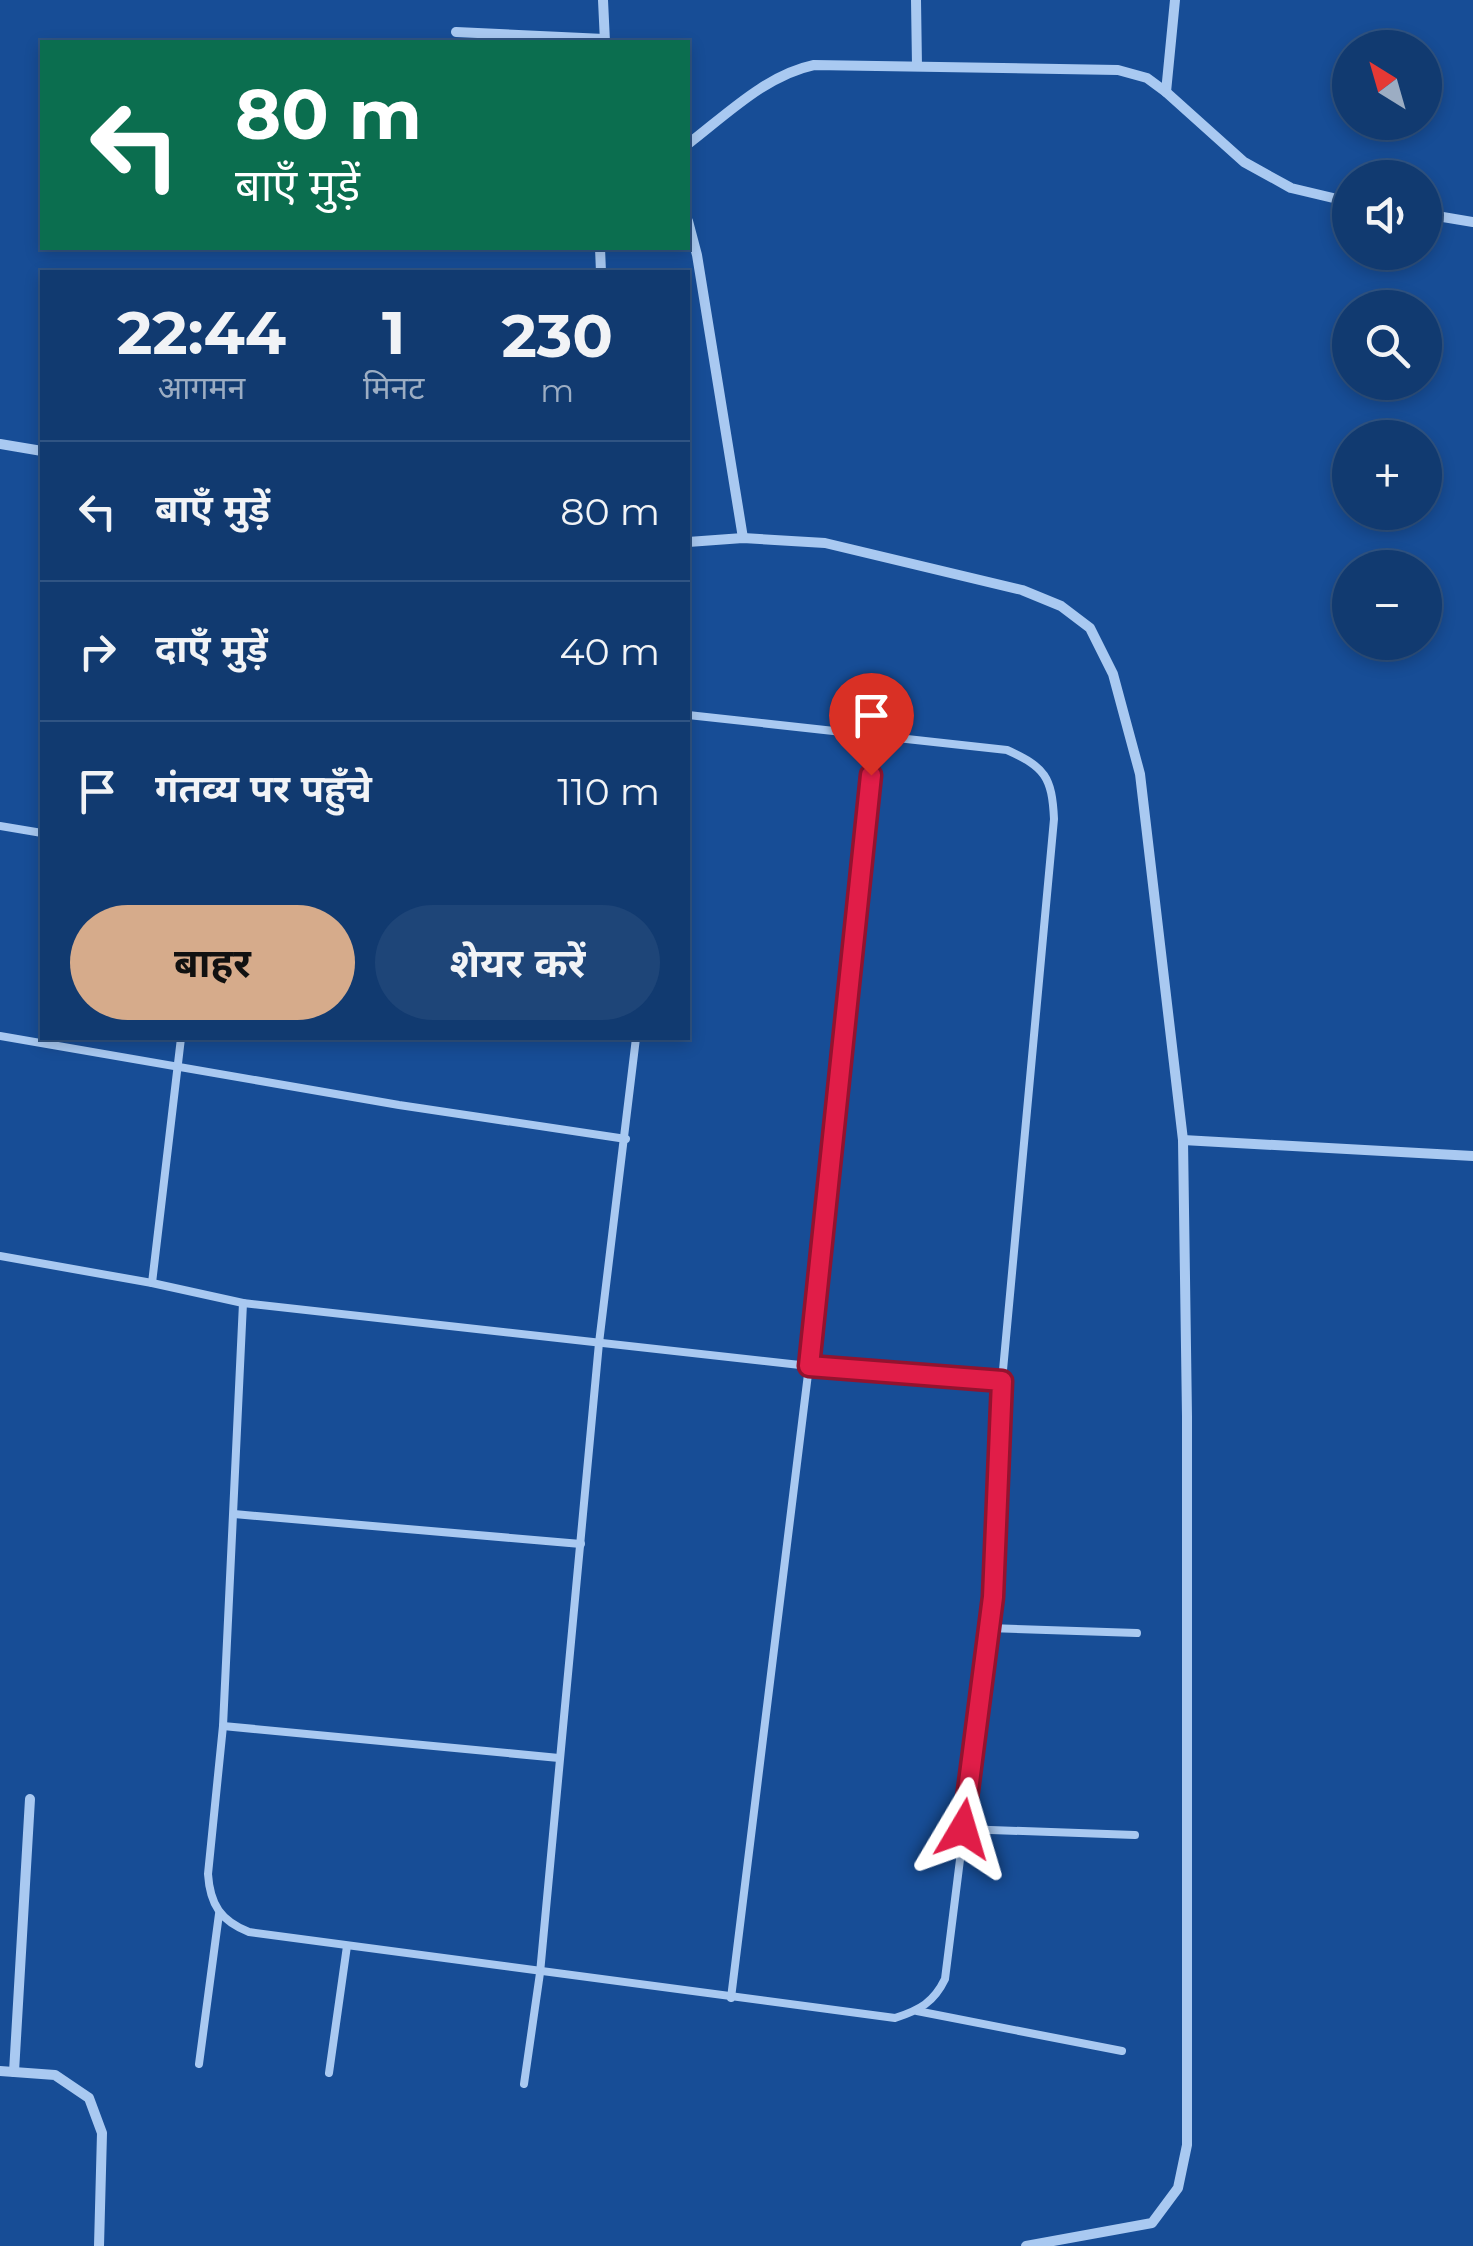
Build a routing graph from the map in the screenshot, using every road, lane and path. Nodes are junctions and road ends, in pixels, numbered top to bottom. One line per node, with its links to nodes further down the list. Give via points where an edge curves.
1 (604, 0): 5 (street)
2 (916, 0): 6 (street)
3 (1175, 0): 7 (street)
4 (456, 32): 5 (street)
5 (605, 40)
6 (917, 66): 7 (street, via 1118,70); 8 (street, via 793,69)
7 (1166, 92): 9 (street, via 1244,162 1291,188)
8 (690, 143)
9 (1332, 198)
10 (1442, 217): 11 (street)
11 (1473, 222)
12 (690, 230): 15 (street)
13 (0, 444): 14 (street)
14 (40, 451)
15 (743, 538): 16 (street); 26 (street, via 824,543 1022,590 1061,606 1090,628 1113,674 1140,774)
16 (690, 542)
17 (690, 715): 18 (lane)
18 (876, 736): 32 (lane); 33 (lane, via 1006,750 1035,763 1052,787)
19 (0, 826): 20 (lane)
20 (40, 832)
21 (0, 1036): 24 (lane)
22 (181, 1040): 24 (lane)
23 (636, 1040): 25 (lane)
24 (178, 1065): 25 (lane); 29 (lane)
25 (626, 1139): 31 (lane)
26 (1182, 1140): 27 (street); 55 (street, via 1187,2145 1178,2188 1152,2223)
27 (1473, 1156)
28 (0, 1256): 29 (lane)
29 (152, 1283): 30 (lane)
30 (243, 1304): 31 (lane); 34 (lane)
31 (599, 1343): 32 (lane); 35 (lane)
32 (809, 1366): 33 (lane); 46 (lane)
33 (1002, 1381): 36 (lane)
34 (234, 1514): 35 (lane); 38 (lane)
35 (581, 1544): 39 (lane)
36 (989, 1628): 37 (lane); 41 (lane)
37 (1138, 1633)
38 (223, 1726): 39 (lane); 43 (lane, via 208,1874)
39 (559, 1758): 45 (lane)
40 (30, 1799): 51 (street)
41 (963, 1829): 42 (lane); 47 (lane, via 945,1979 936,1997)
42 (1135, 1836)
43 (219, 1914): 44 (lane, via 249,1932); 49 (lane)
44 (347, 1946): 45 (lane); 52 (lane)
45 (540, 1972): 46 (lane); 53 (lane)
46 (731, 1998): 47 (lane, via 895,2018)
47 (917, 2011): 48 (lane)
48 (1122, 2051)
49 (198, 2064)
50 (0, 2071): 51 (street)
51 (14, 2072): 54 (street, via 56,2075 89,2098 102,2132)
52 (329, 2074)
53 (524, 2084)
54 (99, 2246)
55 (1026, 2246)

